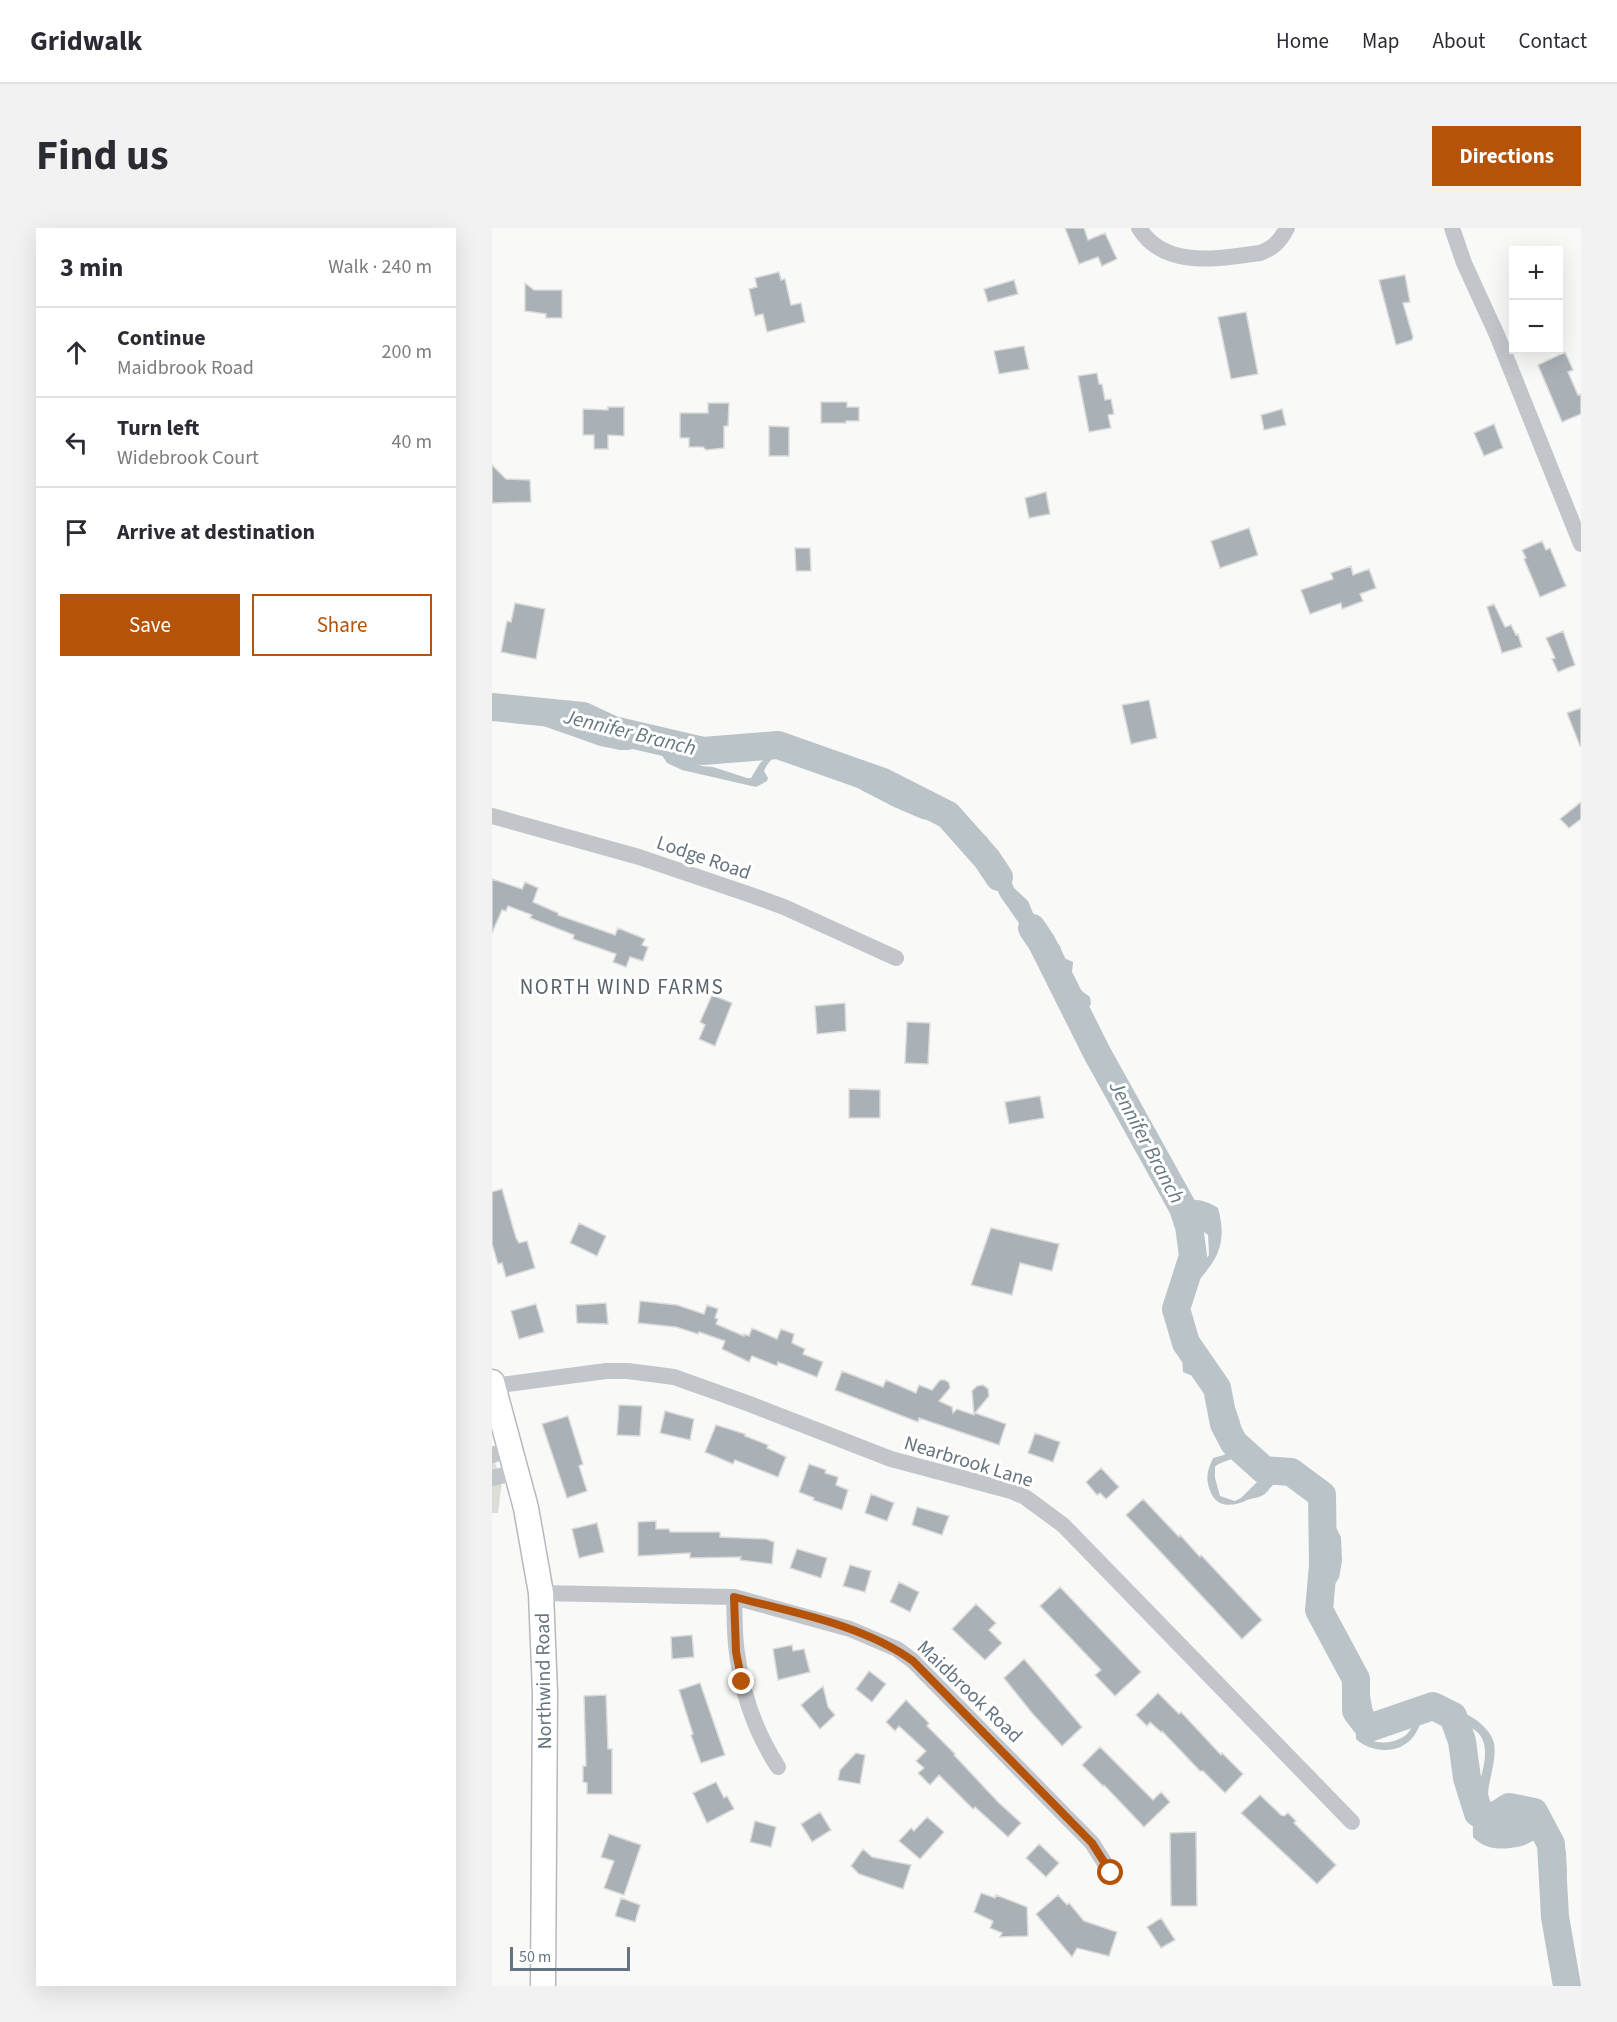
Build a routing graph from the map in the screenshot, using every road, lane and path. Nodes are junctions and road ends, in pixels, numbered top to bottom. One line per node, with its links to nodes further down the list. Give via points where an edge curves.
1 (1139, 228): 2 (street, via 1161,249 1203,260 1268,250)
2 (1287, 228)
3 (1452, 228): 4 (street)
4 (1581, 544)
5 (492, 816): 6 (street, Lodge Road, via 639,857 751,895)
6 (896, 957)
7 (493, 1384): 8 (street, Northwind Road); 14 (street, Nearbrook Lane, via 606,1371 674,1377 891,1459 1025,1497 1063,1525)
8 (502, 1452): 9 (street, Northwind Road)
9 (517, 1472): 10 (street); 11 (street, Northwind Road)
10 (492, 1478)
11 (542, 1593): 12 (street, Maidbrook Road); 16 (street, Northwind Road)
12 (734, 1597): 13 (street, via 736,1652 742,1682 765,1746); 15 (street, Maidbrook Road, via 850,1629 905,1655 1092,1843)
13 (778, 1767)
14 (1352, 1822)
15 (1111, 1873)
16 (543, 1986)

